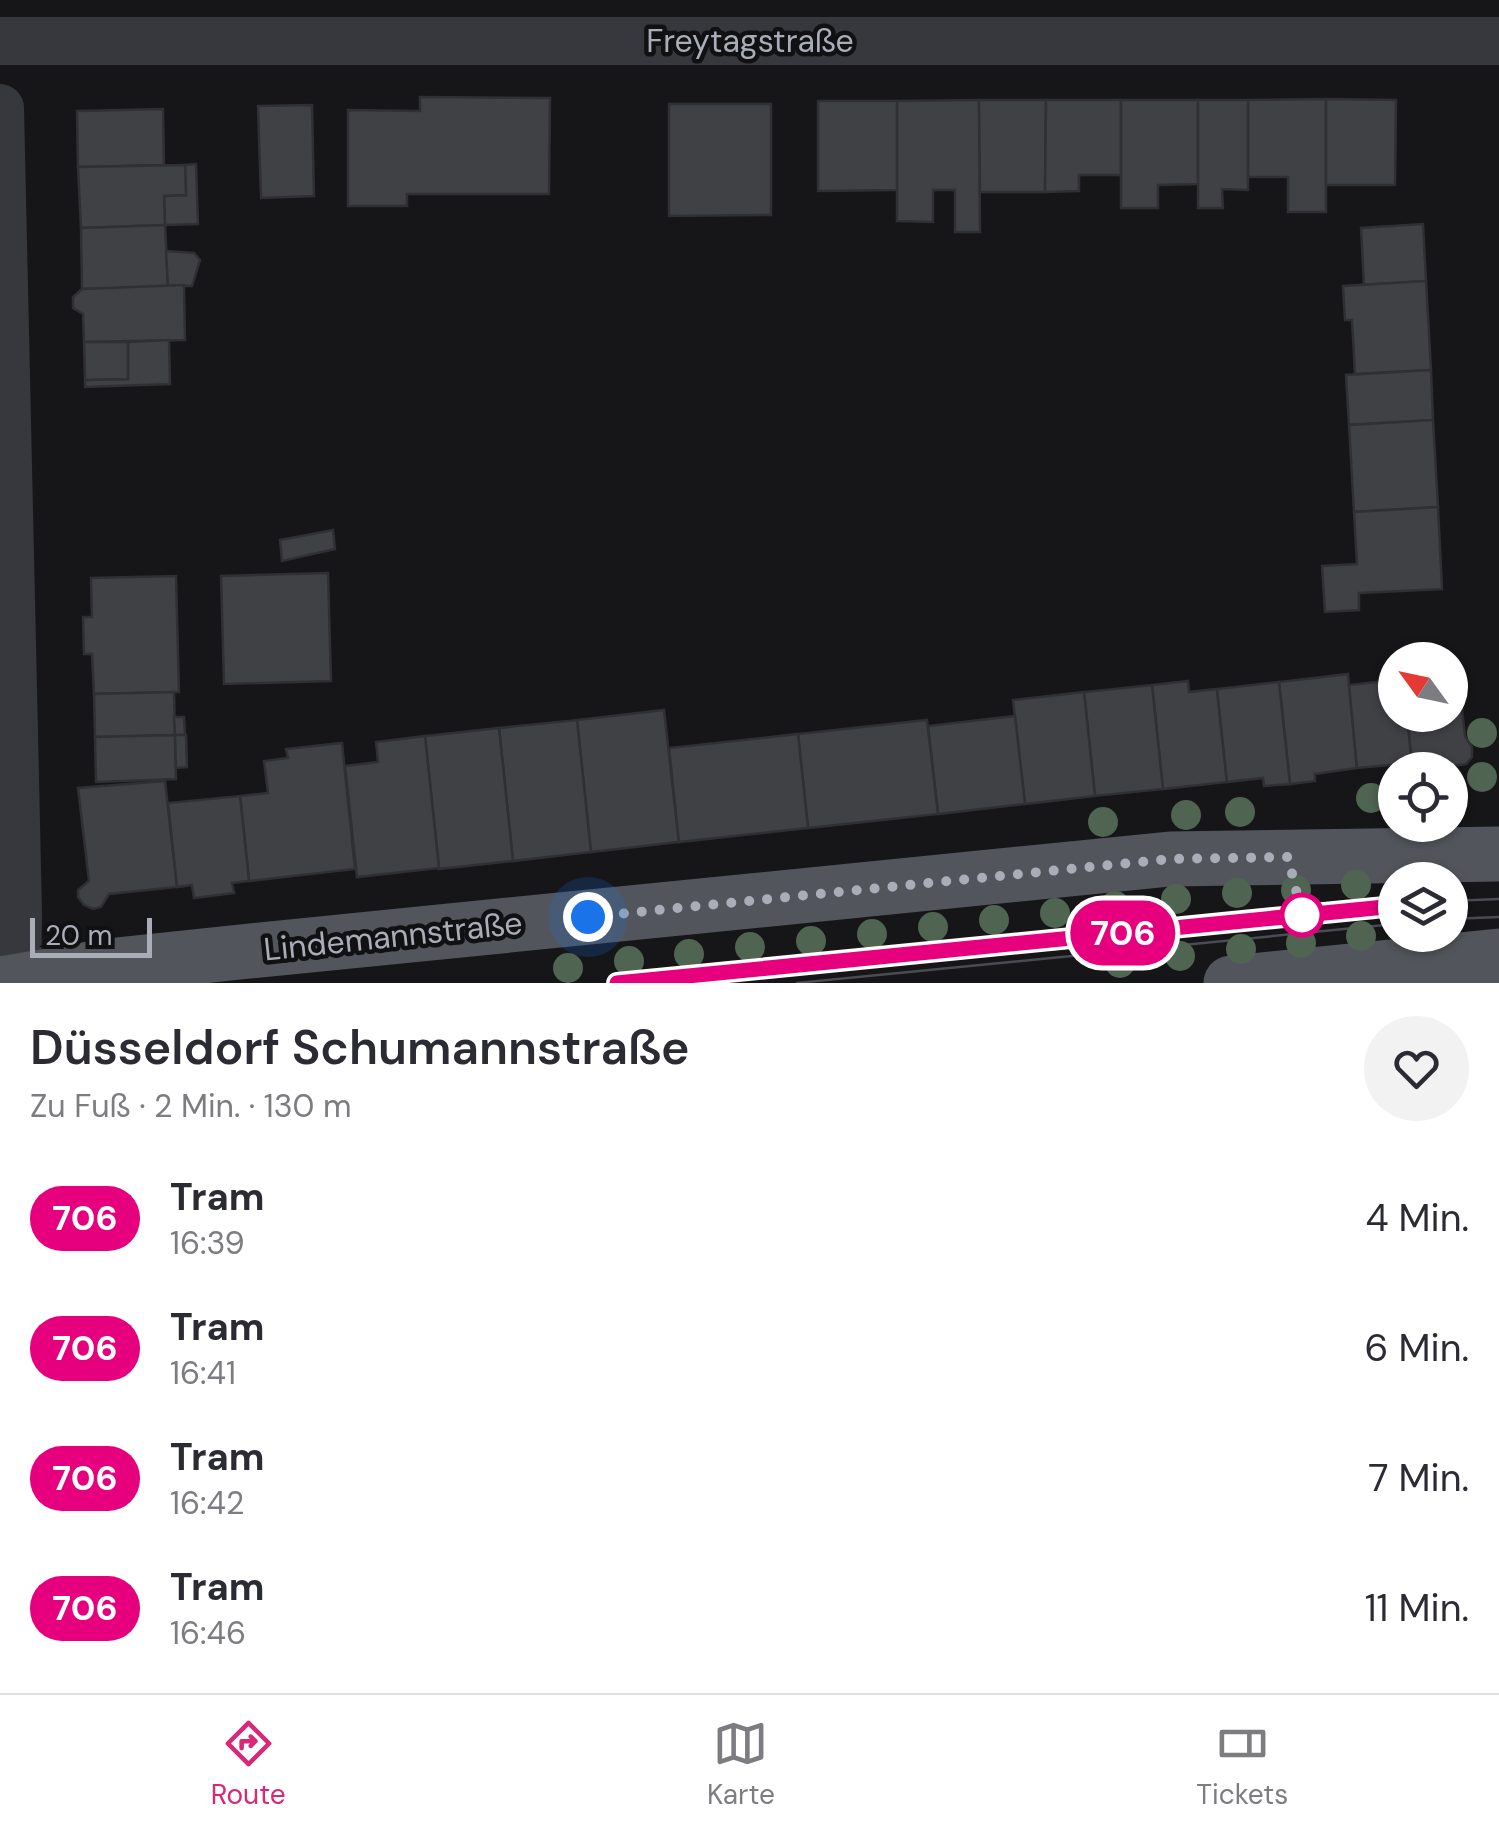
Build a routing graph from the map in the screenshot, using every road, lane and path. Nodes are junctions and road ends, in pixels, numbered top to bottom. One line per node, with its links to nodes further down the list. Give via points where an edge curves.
1 (1499, 40): 2 (street, Freytagstraße)
2 (0, 41)
3 (0, 108): 7 (street, via 18,913)
4 (1499, 854): 6 (main road, Lindemannstraße, via 1170,859)
5 (1499, 956): 8 (main road)
6 (225, 967): 7 (main road, Lindemannstraße, via 106,966)
7 (13, 983)
8 (1231, 983)

